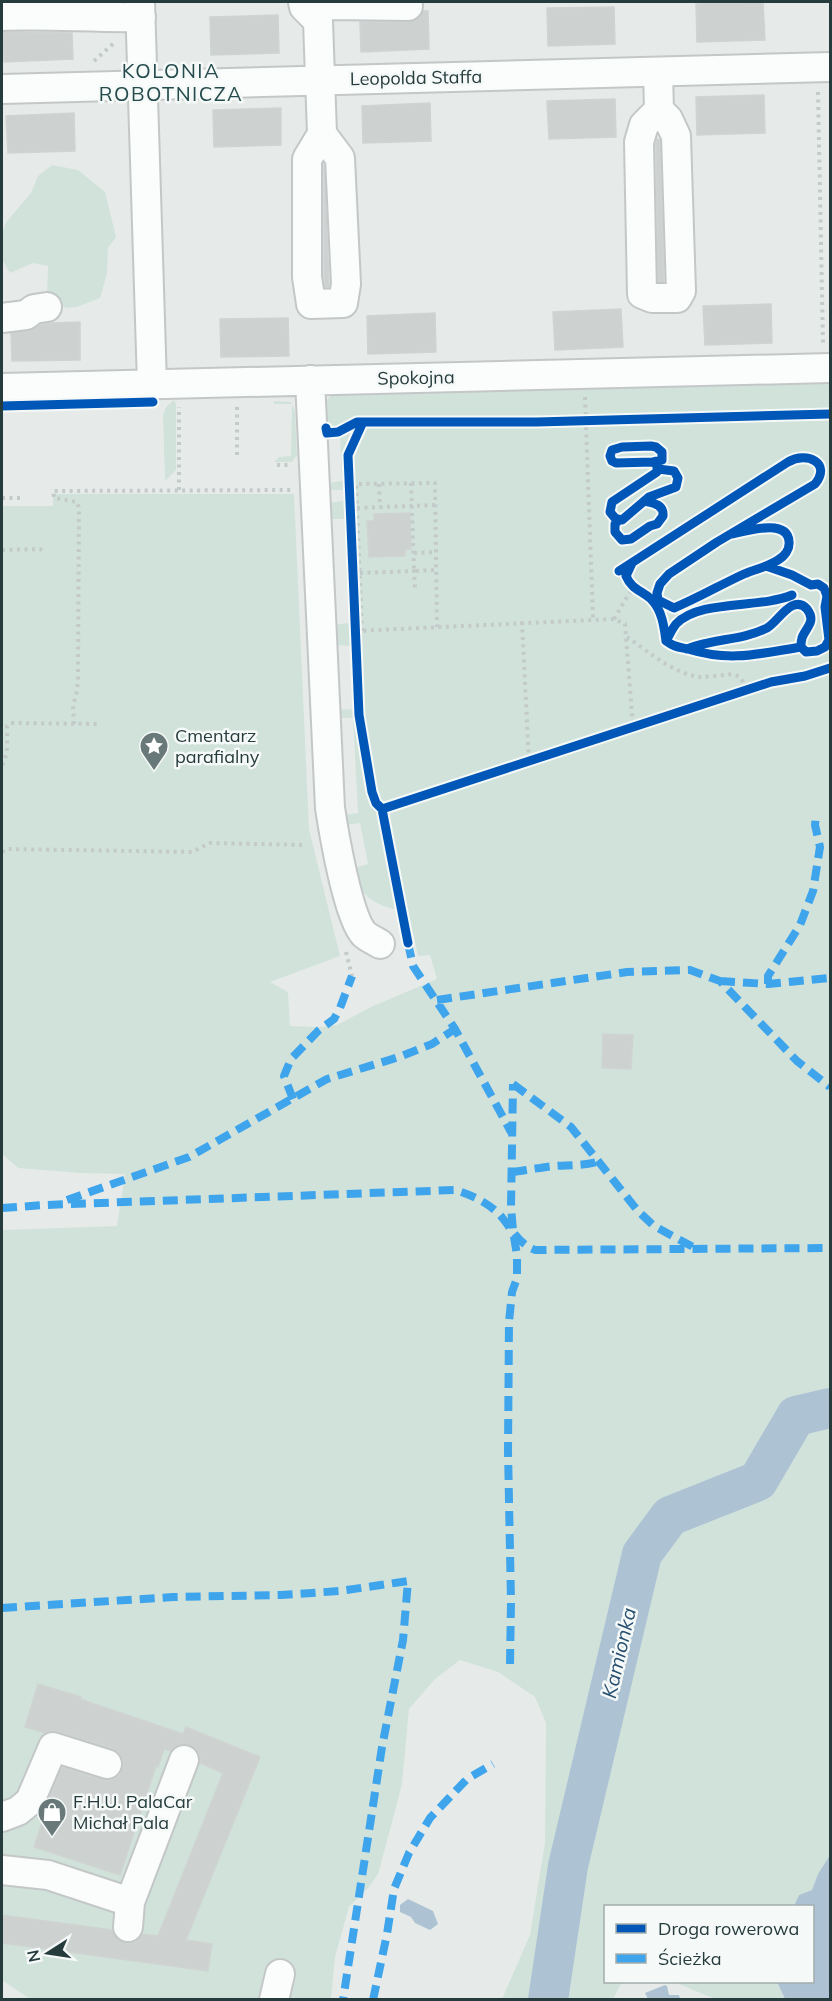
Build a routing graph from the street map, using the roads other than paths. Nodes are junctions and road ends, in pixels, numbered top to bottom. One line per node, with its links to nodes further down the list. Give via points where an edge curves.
1 (408, 6): 2 (street)
2 (321, 7): 7 (street)
3 (20, 11): 4 (street, via 99,18)
4 (140, 14): 8 (street)
5 (658, 72): 6 (street, Leopolda Staffa); 7 (street, Leopolda Staffa); 10 (street)
6 (824, 79)
7 (320, 81): 8 (street, Leopolda Staffa); 11 (street)
8 (143, 85): 9 (street, Leopolda Staffa); 16 (street)
9 (2, 89)
10 (658, 110): 10 (street, via 644,125 639,142 642,294 677,298 681,291 676,135)
11 (322, 134): 11 (street, via 307,159 307,277 311,304 343,303 346,284 340,158)
12 (47, 307): 13 (street)
13 (2, 318)
14 (826, 359): 15 (street, Spokojna)
15 (310, 380): 16 (street, Spokojna); 18 (street, via 330,808 354,916 364,934)
16 (152, 384): 17 (street, Spokojna)
17 (2, 388)
18 (380, 944)
19 (184, 1760): 22 (street, via 129,1915 48,1875)
20 (107, 1764): 21 (street, via 53,1747 30,1801)
21 (2, 1817)
22 (2, 1870)

